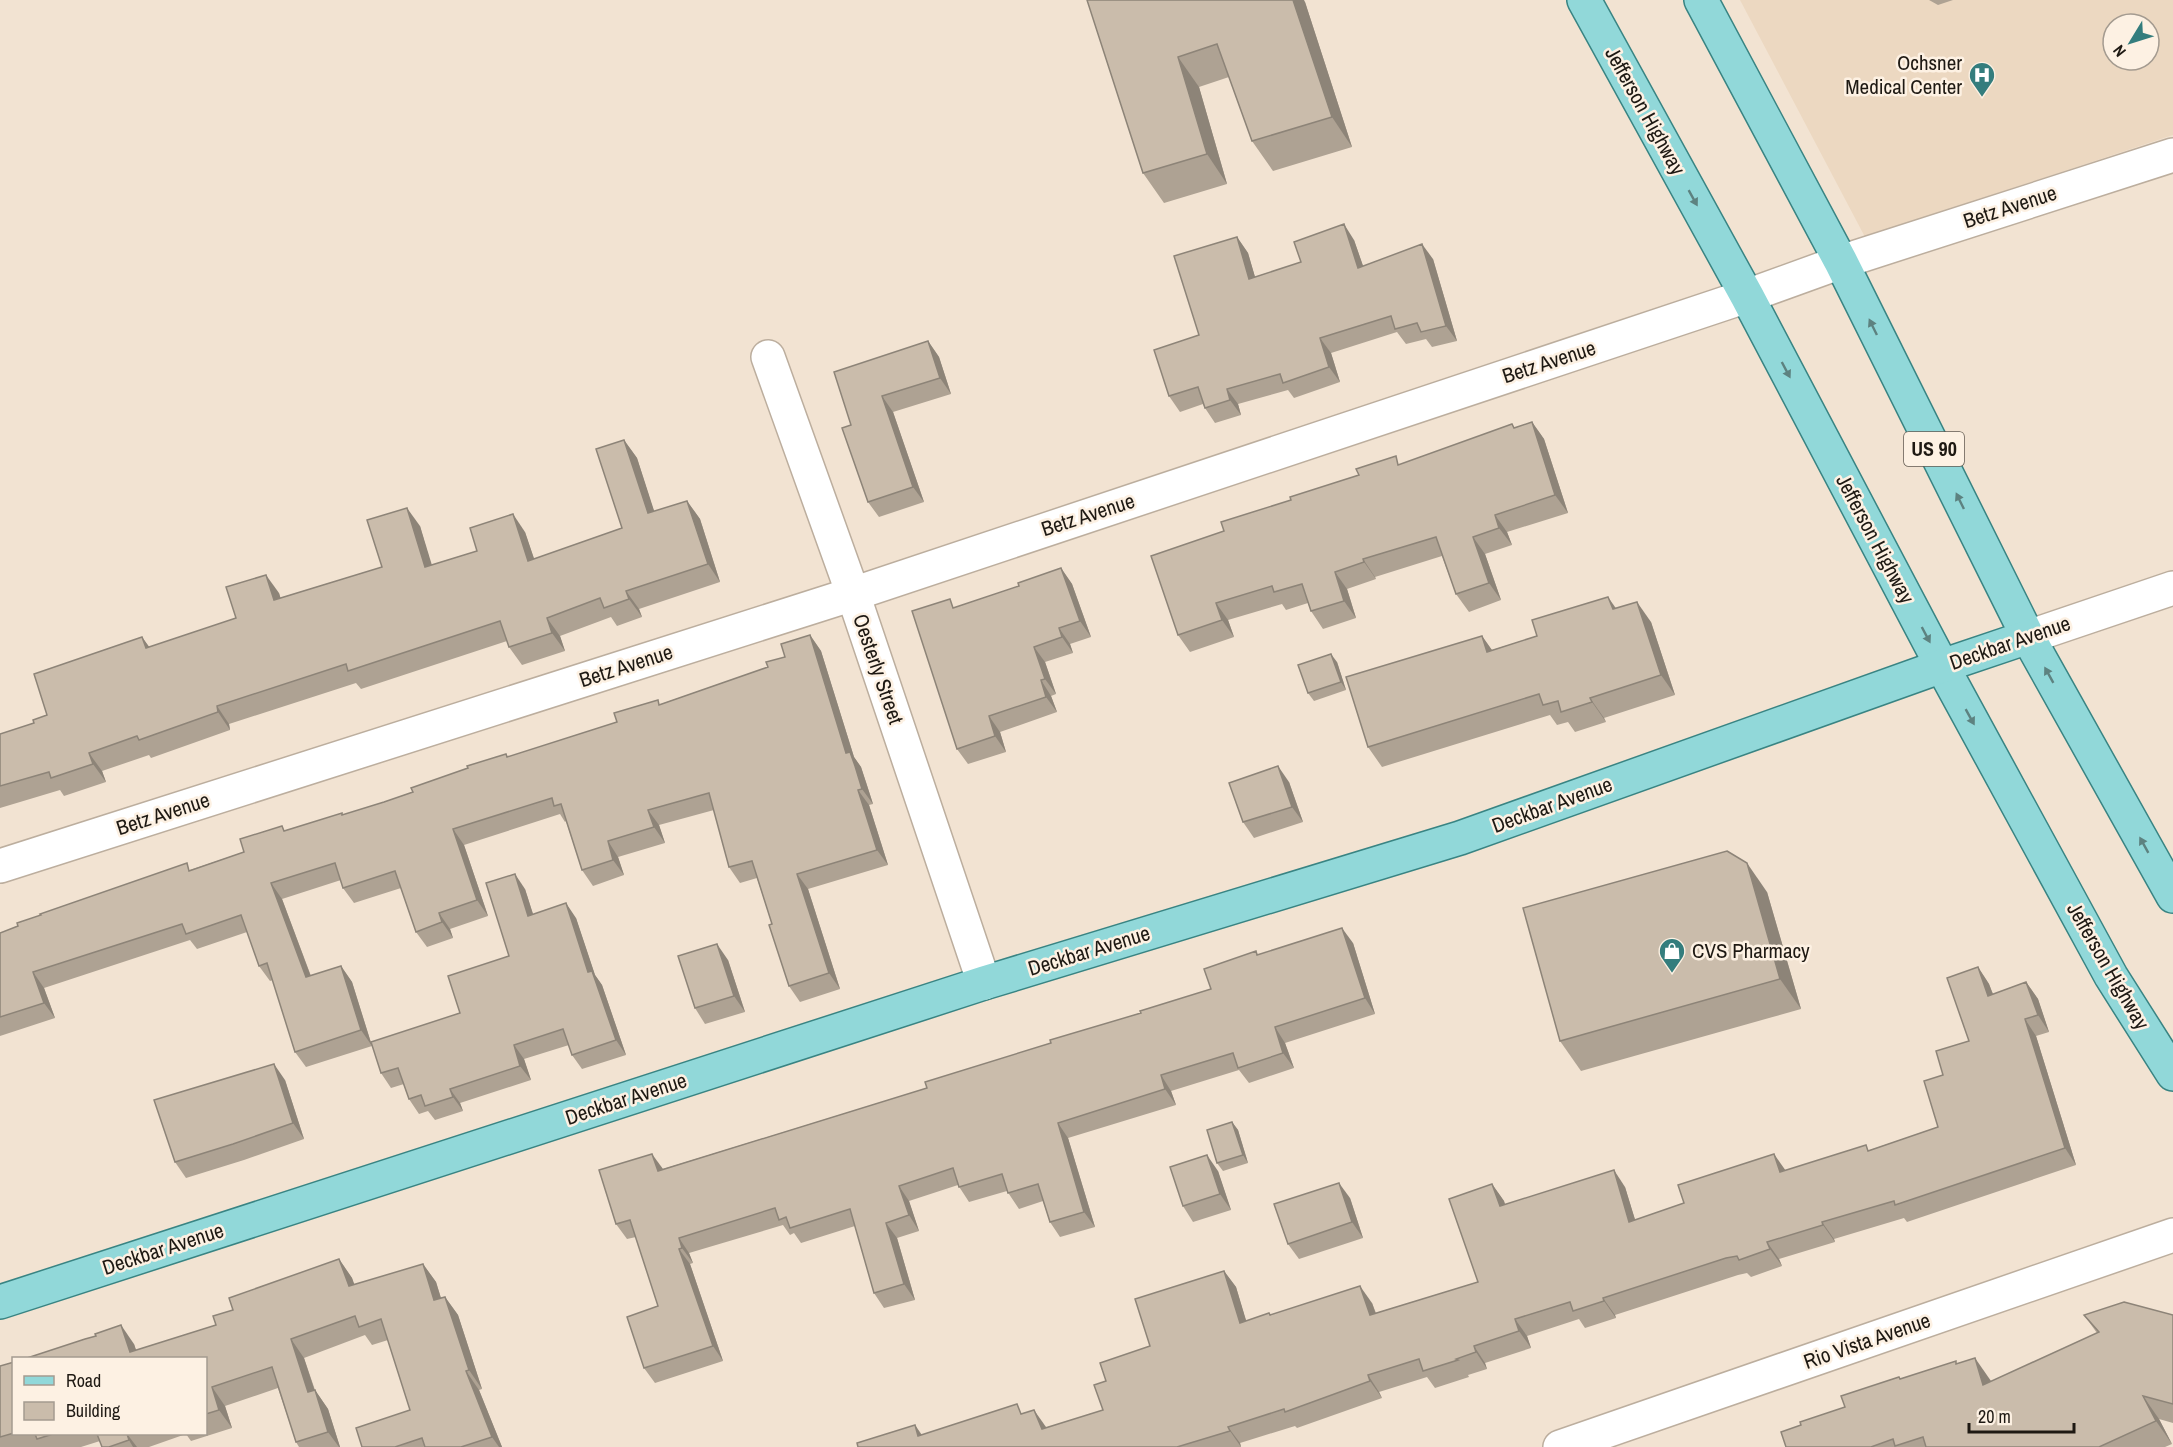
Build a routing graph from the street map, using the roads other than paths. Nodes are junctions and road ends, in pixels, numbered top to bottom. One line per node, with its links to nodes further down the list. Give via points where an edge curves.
1 (1584, 0): 5 (main road, Jefferson Highway, one-way to 5)
2 (1701, 0): 4 (main road, US 90)
3 (2173, 155): 4 (street, Betz Avenue)
4 (1841, 262): 5 (street, Betz Avenue); 9 (main road, US 90, one-way to 4)
5 (1747, 296): 8 (street, Betz Avenue); 10 (main road, Jefferson Highway, one-way to 10)
6 (768, 357): 8 (street, Oesterly Street)
7 (2173, 588): 9 (street, Deckbar Avenue)
8 (853, 594): 11 (street, Betz Avenue); 13 (street, Oesterly Street)
9 (2028, 637): 10 (main road, Deckbar Avenue); 12 (main road, US 90, one-way to 9)
10 (1942, 666): 13 (main road, Deckbar Avenue, via 1460,838); 14 (main road, Jefferson Highway, one-way to 14, via 2111,976)
11 (0, 866)
12 (2173, 896)
13 (984, 983): 16 (main road, Deckbar Avenue)
14 (2173, 1074)
15 (2173, 1235): 17 (street, Rio Vista Avenue)
16 (0, 1302)
17 (1560, 1447)

